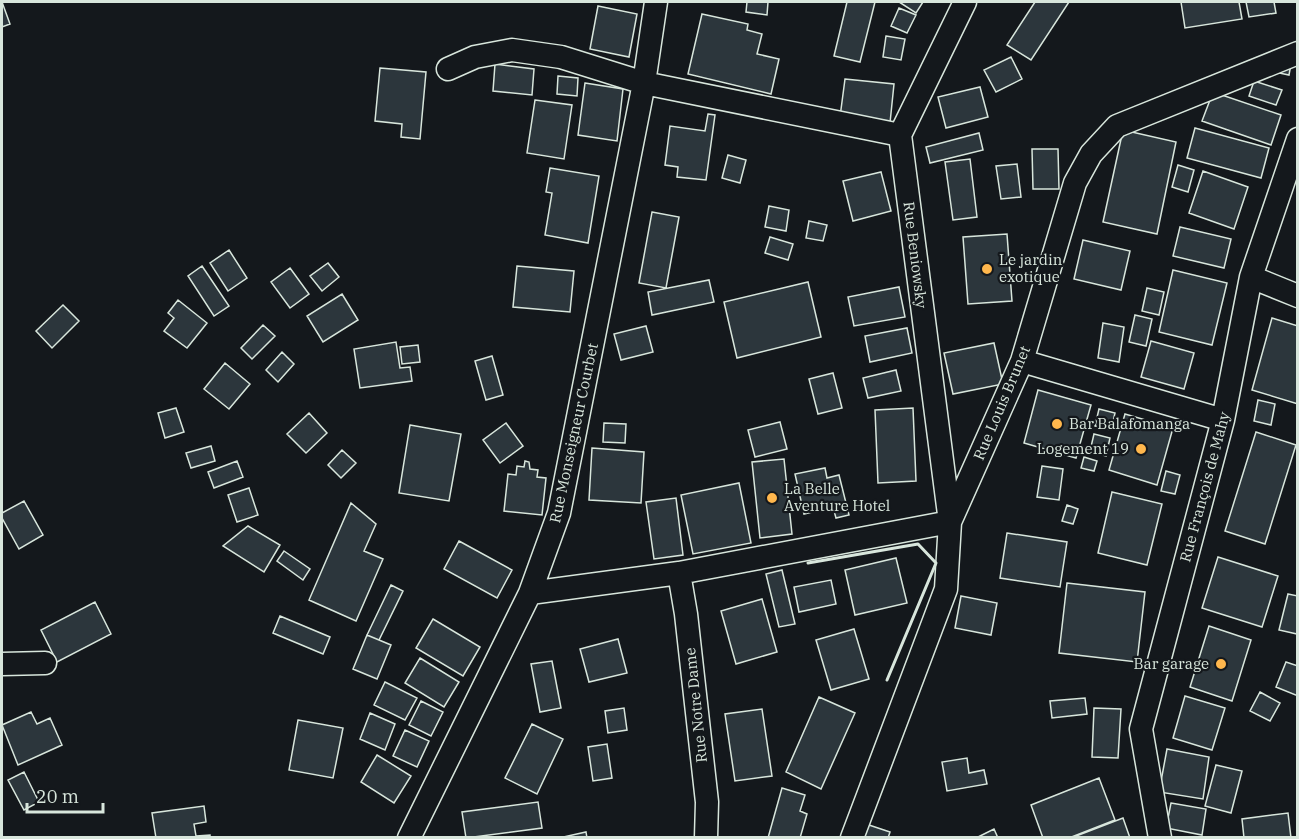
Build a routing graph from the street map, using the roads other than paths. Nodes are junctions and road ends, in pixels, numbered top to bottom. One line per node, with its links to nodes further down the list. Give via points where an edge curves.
1 (656, 2): 5 (street, Rue Monseigneur Courbet)
2 (965, 2): 6 (street)
3 (1298, 53): 10 (street, Rue Louis Brunet, via 1117,126 1091,154 1075,183)
4 (448, 69): 5 (street, via 475,57 512,50 561,57)
5 (644, 83): 6 (street); 14 (street, Rue Monseigneur Courbet, via 559,513)
6 (900, 135): 12 (street, Rue Beniowsky)
7 (1298, 139): 8 (street, Rue François de Mahy)
8 (1251, 277): 9 (street); 11 (street, Rue François de Mahy)
9 (1298, 296)
10 (1022, 361): 11 (street); 12 (street, Rue Louis Brunet)
11 (1223, 420): 20 (street, Rue François de Mahy, via 1141,729)
12 (950, 522): 13 (street); 19 (street, Rue Louis Brunet, via 946,589)
13 (679, 573): 14 (street); 18 (street, Rue Notre Dame, via 707,802)
14 (531, 593): 17 (street, Rue Monseigneur Courbet)
15 (45, 663): 16 (street)
16 (2, 664)
17 (409, 837)
18 (705, 837)
19 (852, 837)
20 (1160, 837)

